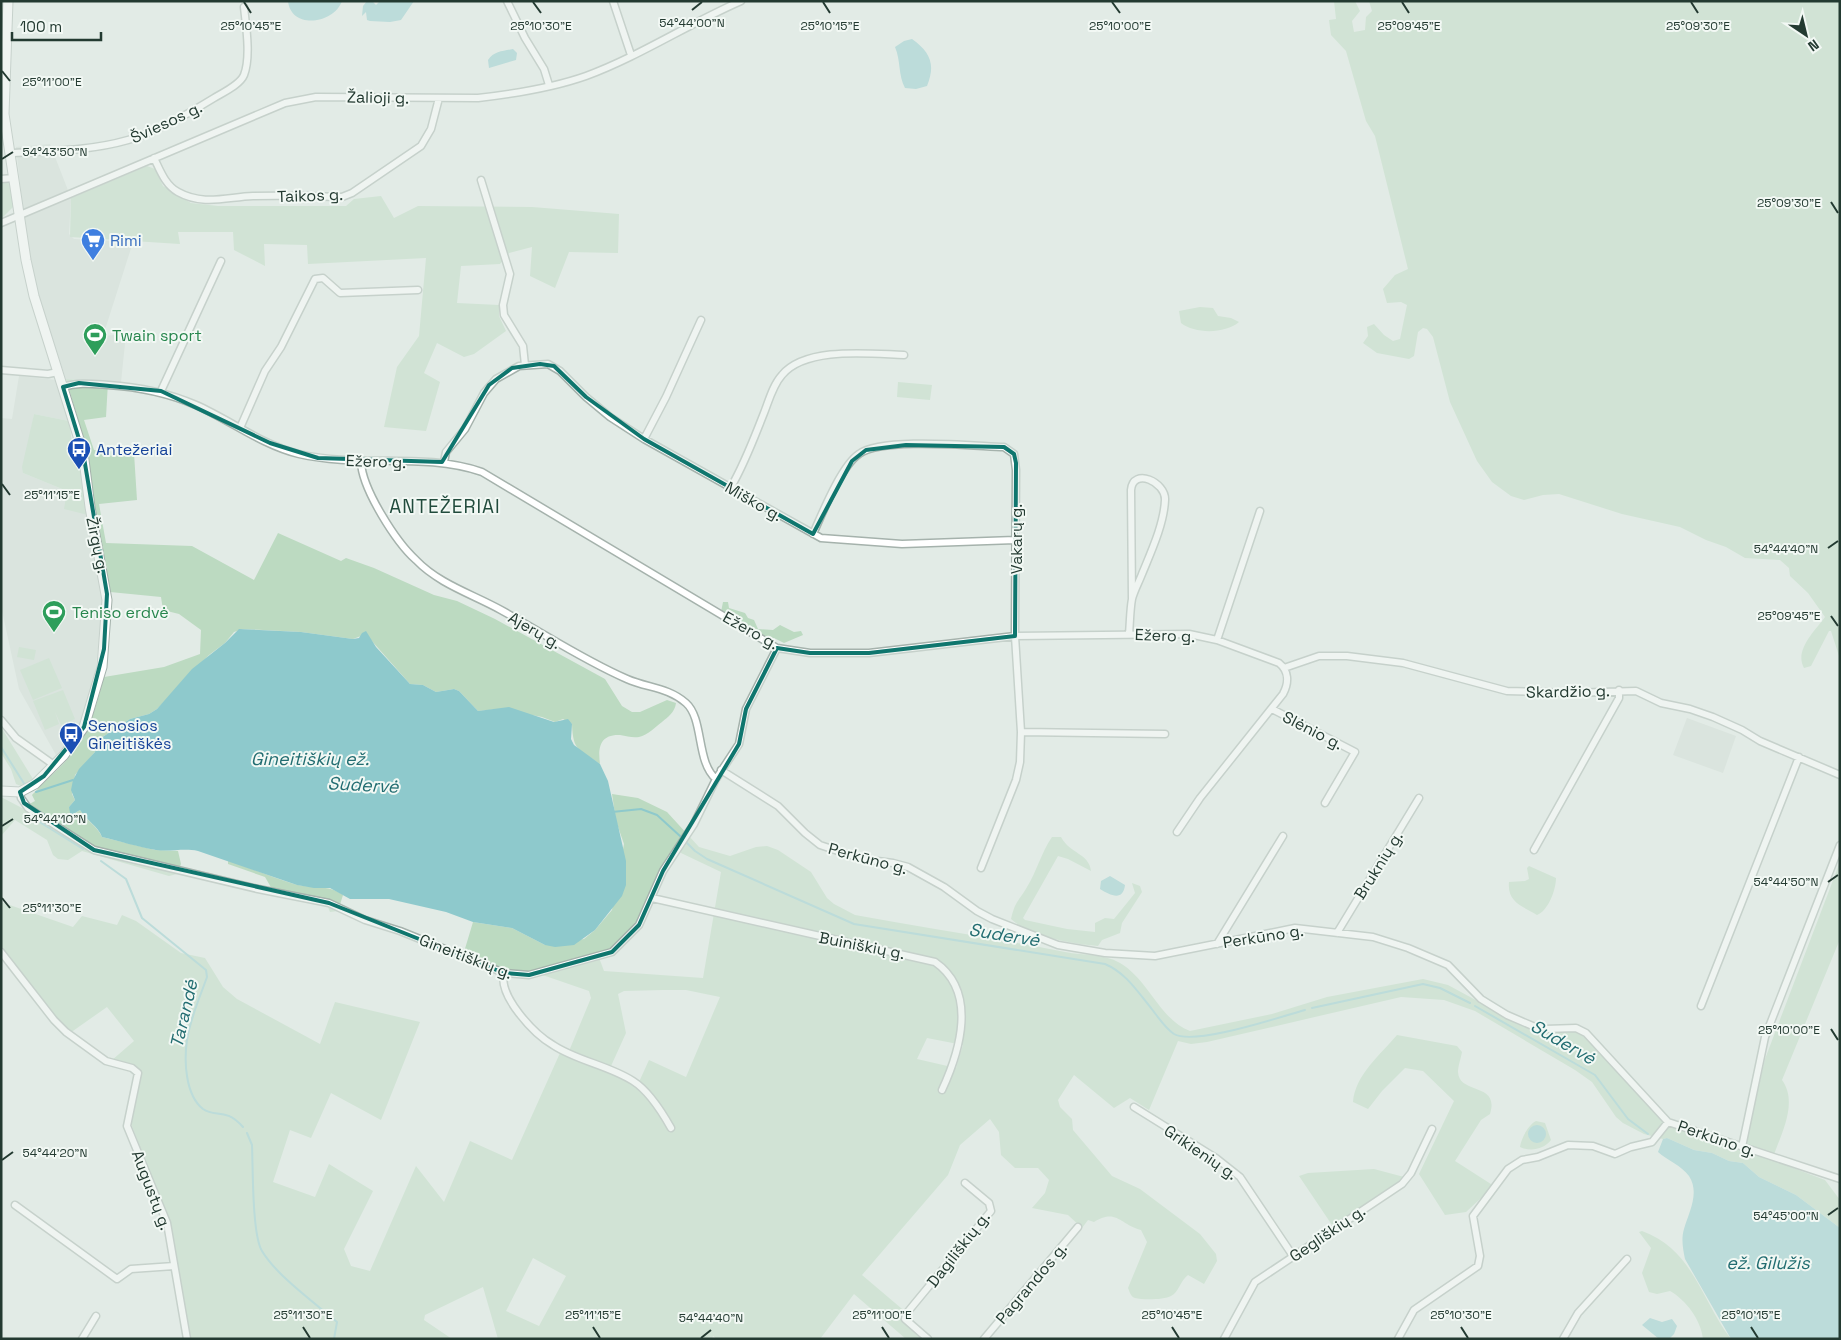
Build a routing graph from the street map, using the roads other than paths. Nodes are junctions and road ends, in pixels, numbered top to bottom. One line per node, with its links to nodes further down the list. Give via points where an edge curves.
1 (507, 1): 7 (street, via 544,69)
2 (613, 1): 6 (street)
3 (741, 1): 6 (street, Žalioji g.)
4 (6, 2): 9 (street, Žirgų g., via 3,100)
5 (244, 7): 9 (street, Šviesos g., via 248,42 244,75 213,99 130,140 68,150)
6 (631, 55): 7 (street, Žalioji g., via 585,76)
7 (549, 85): 8 (street, Žalioji g., via 499,96)
8 (439, 98): 10 (street, Žalioji g., via 357,96 298,100 270,108); 10 (street, Taikos g., via 431,129 420,146 342,197 200,199 186,196 171,187)
9 (10, 153): 11 (street, Žirgų g.)
10 (154, 158): 14 (street, Žalioji g.)
11 (14, 178): 12 (street); 14 (street, Žirgų g.)
12 (1, 179)
13 (481, 180): 20 (street, via 510,274 504,315 523,346)
14 (20, 216): 15 (street, Žalioji g.); 22 (street, Žirgų g., via 34,296)
15 (1, 223)
16 (221, 261): 24 (street)
17 (418, 290): 25 (street, via 340,293 323,278 315,279 265,371)
18 (701, 320): 26 (street)
19 (904, 354): 29 (street, via 839,354 802,362 787,370 773,391)
20 (526, 365): 26 (street, Miško g., via 554,366 586,398); 28 (street, Miško g., via 504,372 490,386 446,452)
21 (1, 370): 22 (street)
22 (58, 372): 23 (street, Žirgų g.)
23 (64, 387): 24 (street, Ežero g., via 80,383 131,386); 45 (street, Žirgų g., via 83,452 107,600 102,666 90,712 84,727)
24 (161, 392): 25 (street, Ežero g., via 197,405)
25 (240, 428): 27 (street, Ežero g., via 297,453)
26 (644, 439): 29 (street, Miško g.)
27 (361, 462): 28 (street, Ežero g.); 48 (street, Ajerų g., via 375,504 414,560 443,581 626,679 662,689 686,702 694,712 701,746 710,772)
28 (444, 462): 37 (street, Ežero g., via 459,464 500,481)
29 (731, 487): 31 (street, Miško g.)
30 (1260, 511): 36 (street)
31 (813, 534): 32 (street, Miško g., via 828,540 902,544); 32 (street, Vakarų g., via 835,488 859,453 879,447 906,445 980,446 1004,447 1014,454)
32 (1015, 540): 35 (street, Vakarų g.)
33 (1132, 598): 33 (street, via 1147,564 1166,497 1157,484 1142,478 1131,482); 34 (street)
34 (1130, 634): 35 (street, Ežero g.); 36 (street, Ežero g., via 1189,634)
35 (1015, 636): 37 (street, Ežero g., via 869,653 810,653); 42 (street, Vakarų g.)
36 (1218, 640): 38 (street, Ežero g., via 1274,660)
37 (777, 648): 46 (street, Gineitiškių g., via 746,709 739,744)
38 (1284, 668): 39 (street, Skardžio g., via 1319,656 1347,656 1403,663 1507,691 1600,693); 40 (street, via 1286,689)
39 (1619, 690): 44 (street, Skardžio g., via 1636,691 1660,703 1698,711); 56 (street, via 1619,698)
40 (1272, 709): 52 (street, Slėnio g., via 1355,752); 53 (street)
41 (1, 720): 45 (street, via 16,738)
42 (1021, 732): 43 (street); 57 (street, Vakarų g., via 1016,780)
43 (1165, 734)
44 (1799, 757): 47 (street, Skardžio g.); 63 (street)
45 (54, 764): 50 (street, Žirgų g., via 34,784)
46 (721, 770): 48 (street, Gineitiškių g.); 60 (street, Perkūno g., via 778,806 820,845 862,860 908,867 992,919 1058,945 1105,953 1155,956)
47 (1840, 775)
48 (716, 779): 58 (street, Gineitiškių g., via 694,824 663,871)
49 (1, 791): 50 (street)
50 (20, 792): 62 (street, Gineitiškių g., via 28,808 94,850 334,905)
51 (1419, 798): 59 (street, Bruknių g.)
52 (1325, 803)
53 (1177, 832)
54 (1283, 836): 60 (street)
55 (1840, 846): 69 (street, via 1765,1037)
56 (1534, 850)
57 (981, 868)
58 (652, 898): 62 (street, Gineitiškių g., via 639,925 612,952 529,975); 64 (street, Buiniškių g., via 935,962 954,982 961,1009 958,1049)
59 (1337, 933): 60 (street, Perkūno g., via 1295,928); 66 (street, Perkūno g., via 1391,943 1442,962 1453,968 1480,999 1535,1027 1576,1028 1586,1033)
60 (1217, 944)
61 (1, 952): 76 (street, Augustų g., via 66,1032 106,1060 138,1073 127,1126 167,1223)
62 (504, 973): 67 (street, via 502,981 512,1005 545,1040 605,1065 634,1082 655,1103)
63 (1701, 1006)
64 (942, 1090)
65 (1134, 1107): 74 (street, Grikienių g., via 1208,1152 1240,1177)
66 (1668, 1122): 69 (street, Perkūno g.); 83 (street, via 1652,1142 1615,1154 1592,1146 1568,1145 1515,1163 1472,1216 1480,1256 1478,1266 1414,1310)
67 (671, 1128)
68 (1432, 1129): 74 (street, Gegliškių g., via 1411,1173 1402,1184)
69 (1742, 1147): 70 (street, Perkūno g.)
70 (1839, 1178)
71 (964, 1183): 80 (street, Dagiliškių g., via 989,1203 990,1211 906,1314 905,1319)
72 (15, 1205): 76 (street, via 117,1279 131,1269)
73 (1078, 1227): 81 (street, Pagrandos g.)
74 (1293, 1256): 82 (street, Gegliškių g., via 1255,1282)
75 (1627, 1259): 84 (street, via 1578,1313)
76 (174, 1266): 79 (street, Augustų g.)
77 (96, 1316): 78 (street)
78 (82, 1339)
79 (187, 1339)
80 (928, 1339)
81 (984, 1339)
82 (1224, 1339)
83 (1398, 1339)
84 (1563, 1339)

